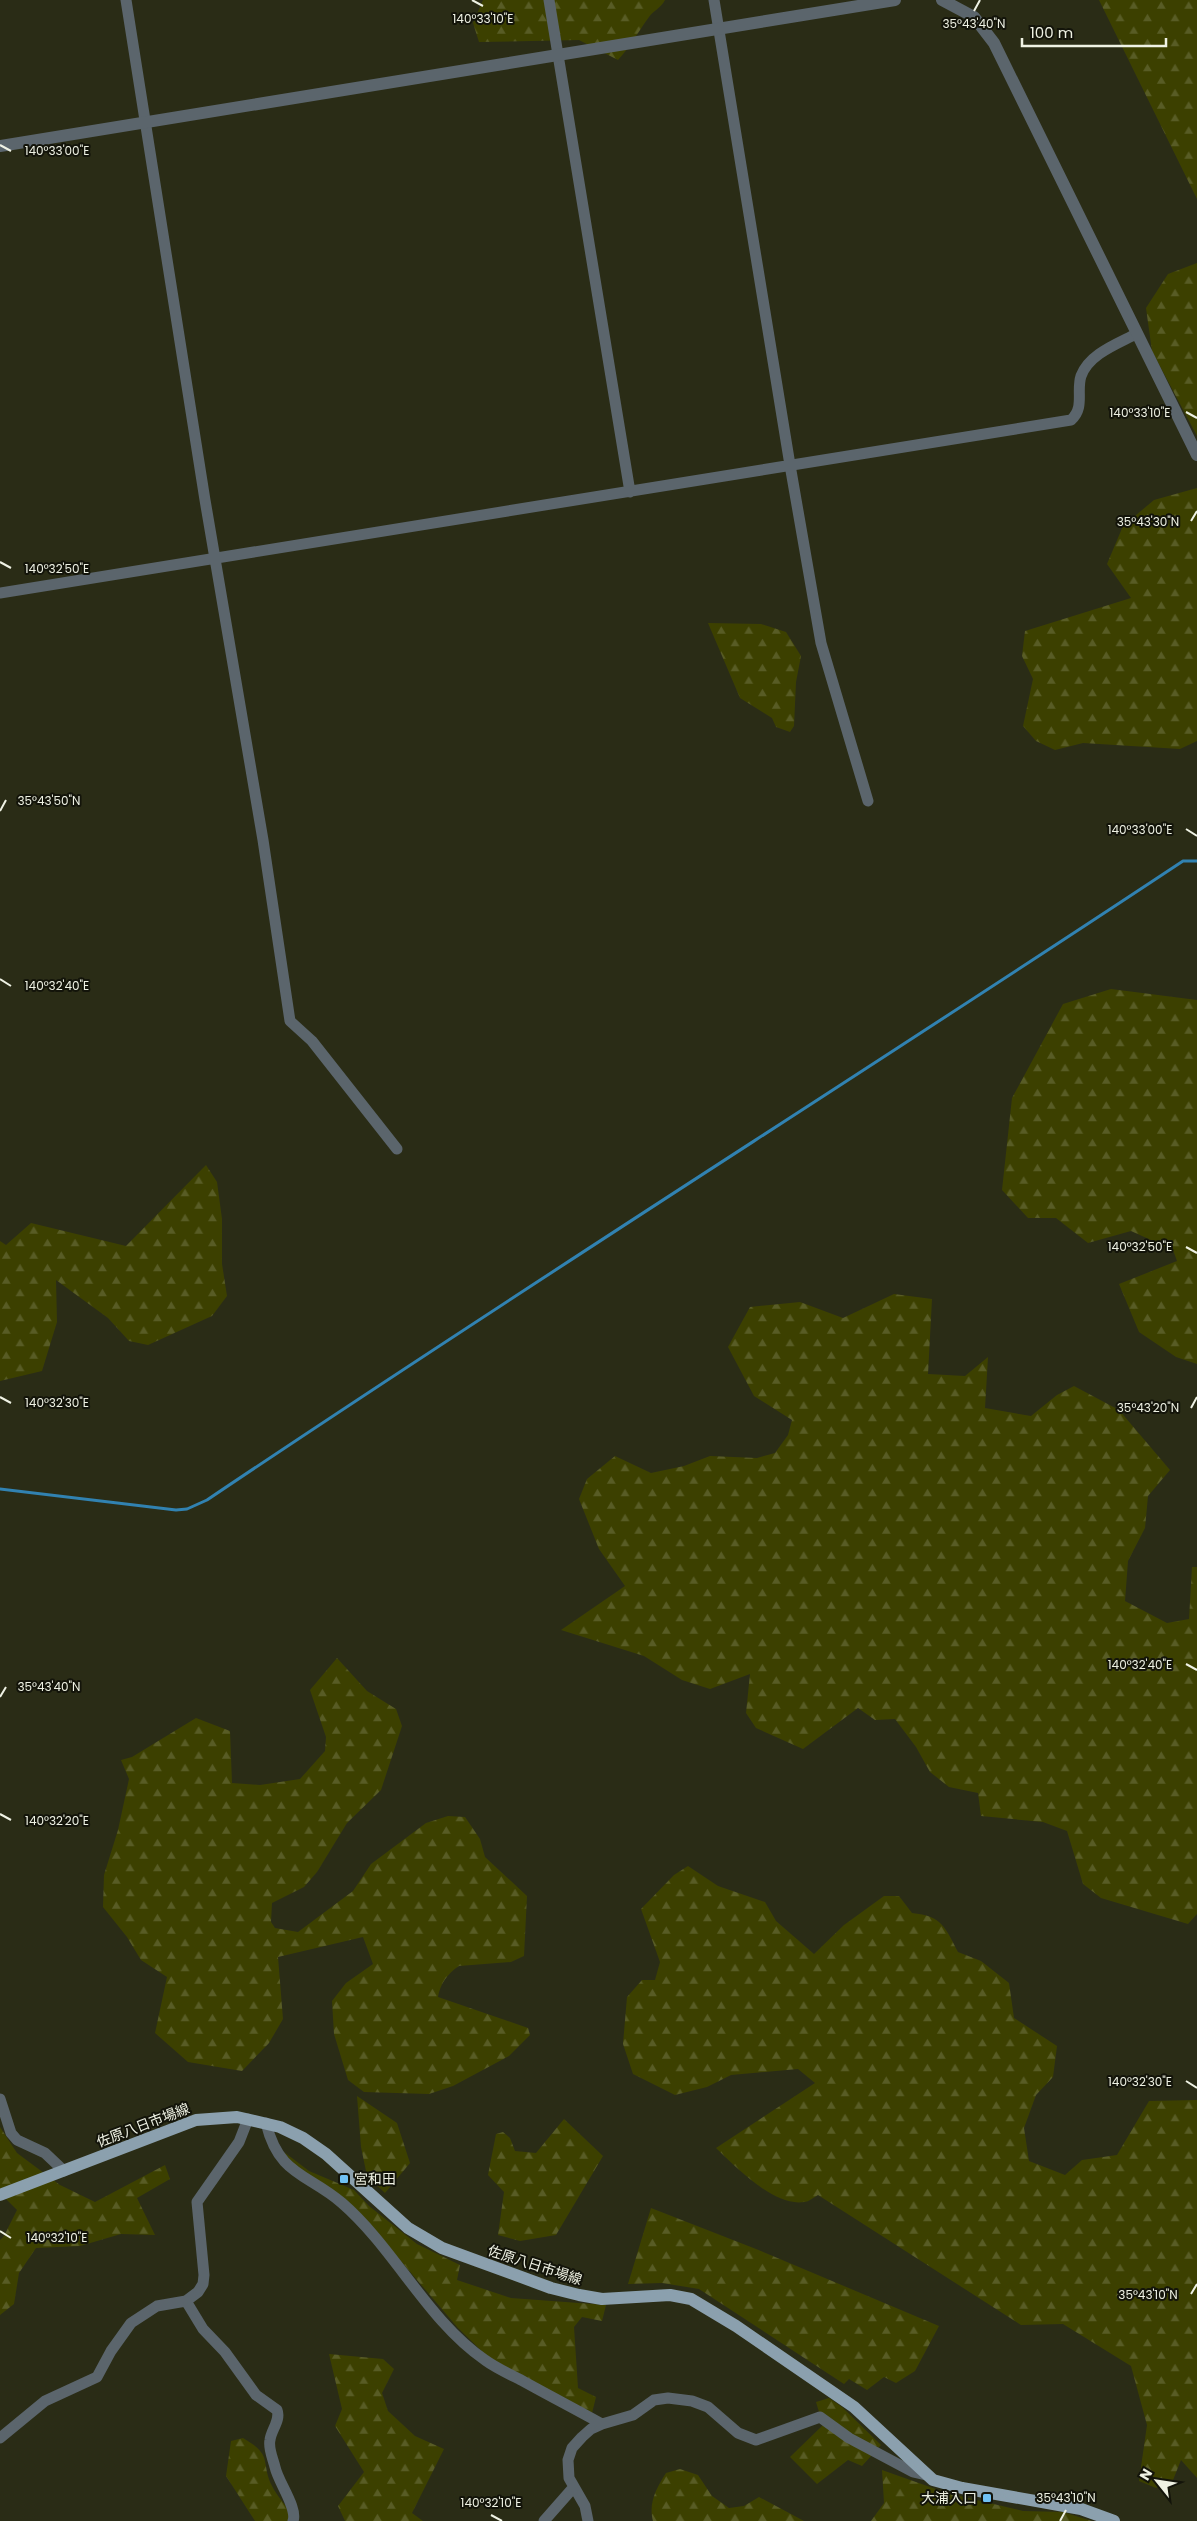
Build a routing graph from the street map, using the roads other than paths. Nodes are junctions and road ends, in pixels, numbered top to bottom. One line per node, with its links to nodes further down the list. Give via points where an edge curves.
1 (126, 0): 8 (street)
2 (549, 0): 7 (street)
3 (714, 0): 6 (street)
4 (895, 0): 6 (street)
5 (942, 0): 10 (street, via 974,17 994,43)
6 (719, 29): 7 (street); 12 (street)
7 (558, 55): 8 (street); 13 (street)
8 (145, 122): 9 (street); 14 (street)
9 (0, 146)
10 (1136, 334): 11 (street); 12 (street, via 1111,347 1087,366 1081,377 1077,415 1070,420)
11 (1197, 455)
12 (790, 465): 13 (street); 16 (street, via 821,642)
13 (630, 492): 14 (street)
14 (215, 558): 15 (street); 17 (street, via 290,1021 312,1040)
15 (0, 592)
16 (868, 801)
17 (397, 1149)
18 (0, 2099): 21 (street, via 11,2133 17,2140 45,2153)
19 (248, 2119): 20 (main road, 佐原八日市場線); 21 (main road, 佐原八日市場線, via 226,2116 196,2120); 23 (street, via 240,2142 197,2202 203,2284)
20 (266, 2123): 24 (street, via 285,2163 343,2203 379,2240 405,2276 468,2346 485,2361); 26 (main road, 佐原八日市場線, via 312,2143 408,2228 442,2248 579,2295 602,2299 670,2295 691,2299 854,2406)
21 (64, 2171): 22 (main road, 佐原八日市場線)
22 (0, 2196)
23 (186, 2301): 25 (street, via 157,2306 134,2321 117,2342 97,2377 45,2401); 28 (street, via 203,2329 225,2352 256,2395 277,2410 278,2418 269,2440 276,2474 295,2511)
24 (602, 2424): 26 (street, via 634,2415 654,2400 668,2398 708,2407 738,2432 756,2440 820,2417 849,2438 913,2472); 27 (street, via 590,2429 572,2448 567,2469)
25 (0, 2438)
26 (926, 2475): 31 (main road, 佐原八日市場線, via 938,2482 962,2488 1063,2505)
27 (573, 2488): 29 (street); 30 (street, via 585,2506)
28 (293, 2521)
29 (544, 2521)
30 (588, 2521)
31 (1114, 2521)

